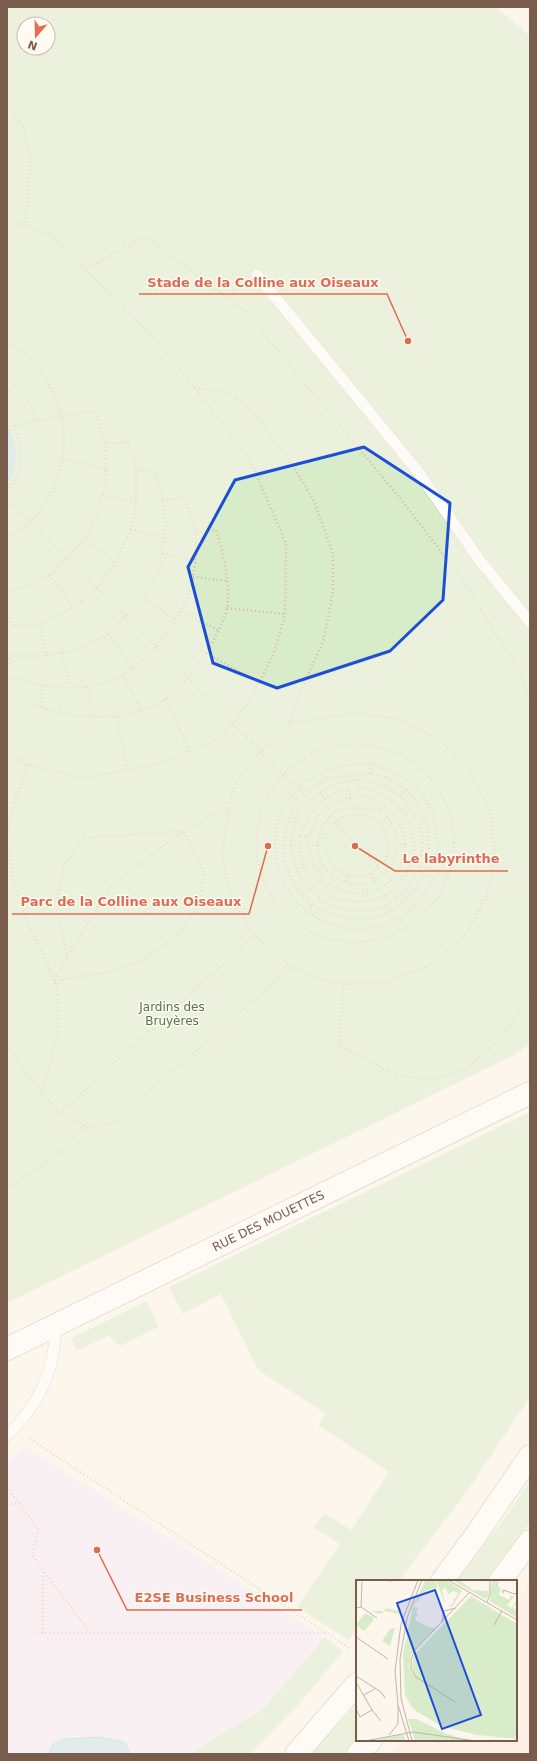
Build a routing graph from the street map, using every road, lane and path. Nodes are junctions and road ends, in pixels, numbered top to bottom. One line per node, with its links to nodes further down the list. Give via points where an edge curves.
1 (7, 104): 3 (path, via 23,127 31,158)
2 (7, 219): 3 (path)
3 (25, 226): 4 (path, via 53,236)
4 (86, 269): 8 (path, via 164,349); 66 (path, via 145,236 244,310 399,497 459,575 518,669)
5 (258, 275): 45 (lane, via 416,469 481,562)
6 (7, 342): 10 (path, via 18,348 45,376 56,396)
7 (7, 376): 11 (path, via 27,399)
8 (195, 388): 42 (path, via 249,458 286,542); 73 (path, via 228,392 255,413 293,466 314,501 333,554 333,591 324,639 294,707)
9 (7, 416): 12 (path)
10 (62, 416): 11 (path); 13 (path, via 96,411); 14 (path)
11 (38, 420): 12 (path)
12 (14, 426): 17 (path, via 21,444 21,464 15,482)
13 (105, 444): 15 (path, via 126,442); 16 (path)
14 (62, 459): 16 (path); 22 (path, via 54,488)
15 (136, 468): 19 (path, via 155,472); 21 (path)
16 (106, 469): 18 (path)
17 (7, 493)
18 (103, 495): 21 (path); 27 (path, via 97,515)
19 (162, 500): 24 (path, via 185,498); 25 (path)
20 (7, 502): 22 (path)
21 (136, 502): 23 (path)
22 (31, 522): 26 (path); 29 (path)
23 (131, 529): 25 (path); 31 (path)
24 (195, 533): 30 (path); 34 (path, via 216,530 226,566)
25 (165, 538): 28 (path)
26 (7, 539)
27 (85, 539): 29 (path); 31 (path)
28 (163, 553): 30 (path); 37 (path, via 159,570)
29 (68, 559): 32 (path); 35 (path)
30 (195, 560): 33 (path)
31 (115, 563): 35 (path)
32 (50, 575): 36 (path); 38 (path)
33 (193, 577): 34 (path); 41 (path)
34 (226, 581): 39 (path)
35 (97, 588): 38 (path); 43 (path)
36 (7, 593)
37 (144, 598): 43 (path); 44 (path)
38 (73, 608): 46 (path)
39 (227, 608): 42 (path); 49 (path)
40 (7, 610): 47 (path)
41 (181, 612): 44 (path); 49 (path)
42 (285, 614): 61 (path, via 274,654)
43 (126, 616): 50 (path); 51 (path)
44 (176, 620): 51 (path)
45 (530, 622)
46 (40, 624): 47 (path); 55 (path)
47 (12, 625): 48 (path)
48 (7, 626)
49 (218, 630): 53 (path)
50 (108, 634): 52 (path, via 78,649); 56 (path)
51 (156, 646): 56 (path); 60 (path)
52 (61, 652): 55 (path); 63 (path)
53 (207, 653): 60 (path); 61 (path)
54 (8, 656): 55 (path); 57 (path)
55 (46, 656)
56 (133, 668): 58 (path)
57 (7, 671)
58 (123, 674): 64 (path); 69 (path)
59 (7, 676): 62 (path)
60 (187, 677): 65 (path); 72 (path)
61 (260, 684): 72 (path, via 248,705)
62 (43, 686): 63 (path); 68 (path)
63 (70, 686): 64 (path)
64 (87, 686): 70 (path)
65 (166, 699): 69 (path); 74 (path)
66 (530, 701)
67 (28, 702): 68 (path)
68 (42, 707): 70 (path)
69 (141, 711): 71 (path)
70 (92, 717): 71 (path)
71 (117, 717): 79 (path)
72 (233, 722): 74 (path, via 220,738); 75 (path)
73 (290, 723): 75 (path); 119 (path, via 356,713 400,719 440,740 470,771 490,811 494,862 486,898 464,936 430,965 388,982)
74 (189, 751): 79 (path, via 159,764)
75 (262, 752): 80 (path); 90 (path, via 236,782)
76 (7, 753): 78 (path)
77 (370, 764): 81 (path); 83 (path, via 338,766 322,771); 92 (path, via 407,779 421,793 431,810 436,826 437,862 428,860 429,832)
78 (28, 765): 79 (path, via 82,778); 96 (path, via 16,797)
79 (128, 769)
80 (284, 773): 83 (path); 107 (path, via 308,755 338,745 368,744 398,753 423,770 442,794 453,823 455,853); 107 (path, via 266,799 256,830 257,861 268,891 282,910 314,934 345,942 376,941 406,930 430,910)
81 (370, 773): 83 (path, via 327,778 303,794); 84 (path, via 387,778)
82 (365, 781): 86 (path, via 384,786)
83 (296, 787)
84 (406, 789): 86 (path); 92 (path, via 416,801)
85 (320, 792): 88 (path); 104 (path, via 332,784 358,780 358,788 373,791 390,799 402,810 410,824); 114 (path, via 304,806 292,794 283,806 274,842 276,863 283,884 295,901)
86 (400, 796): 91 (path)
87 (350, 798): 88 (path, via 349,789 336,792); 88 (path, via 335,802 323,810 314,822 310,836 301,836 312,810); 89 (path, via 363,796)
88 (324, 799)
89 (376, 800)
90 (229, 807): 95 (path); 115 (path, via 222,853 231,898)
91 (416, 818)
92 (426, 821): 104 (path, via 419,825 423,843 421,856)
93 (334, 822): 94 (path, via 358,814 371,816); 97 (path); 106 (path, via 380,867)
94 (381, 823): 101 (path, via 387,817 396,833 398,844); 105 (path, via 388,836 389,849)
95 (183, 831): 116 (path, via 110,887); 116 (path, via 84,838 64,866 56,903); 118 (path, via 204,870 200,903 175,938 138,963 103,973)
96 (7, 836)
97 (325, 838)
98 (7, 844): 118 (path, via 14,881 27,921)
99 (291, 845): 100 (path, via 295,869 311,892 322,879 310,855 309,845); 109 (path, via 300,845 304,868); 113 (path, via 293,826 299,812 294,807 286,827 284,861 290,878)
100 (318, 845): 101 (path, via 319,834 333,813 361,806 379,812 384,804 395,814 403,828); 110 (path, via 319,858 326,872)
101 (406, 845): 111 (path, via 402,864 393,879)
102 (325, 846): 108 (path, via 327,858 335,868)
103 (396, 853): 106 (path, via 392,865 385,874 374,881)
104 (414, 854): 112 (path, via 400,883 388,894 357,902 342,901)
105 (385, 861)
106 (372, 874): 108 (path)
107 (450, 875): 110 (path, via 419,866 401,894 388,904 368,911 329,906 318,899 328,884 345,892 368,892 366,884)
108 (348, 876): 110 (path)
109 (311, 879)
110 (346, 883)
111 (377, 890)
112 (330, 896)
113 (312, 905): 114 (path); 114 (path, via 343,918 366,919 387,913 404,902 416,889 423,874 432,877 422,896 408,912 370,929 346,928 327,923)
114 (309, 913)
115 (255, 934): 117 (path); 124 (path)
116 (67, 957): 118 (path)
117 (291, 967): 119 (path, via 317,978); 125 (path, via 115,1122 88,1128)
118 (55, 981): 122 (path, via 58,1034)
119 (344, 984): 120 (path, via 338,1045 397,1076 432,1079 467,1068 498,1041)
120 (530, 998)
121 (7, 1046): 122 (path)
122 (42, 1093): 124 (path)
123 (530, 1093): 127 (street, RUE DES MOUETTES)
124 (60, 1113): 125 (path)
125 (84, 1125): 126 (path, via 61,1151)
126 (7, 1189)
127 (55, 1325): 128 (street, RUE DES MOUETTES); 129 (lane, via 52,1361 46,1380 27,1414)
128 (7, 1349)
129 (10, 1432): 141 (path)
130 (530, 1456): 136 (street)
131 (7, 1487): 133 (path)
132 (7, 1504): 133 (path)
133 (20, 1504): 135 (path, via 38,1529 32,1555)
134 (530, 1541): 137 (street)
135 (44, 1571): 139 (path); 140 (path)
136 (443, 1580)
137 (501, 1580)
138 (37, 1633): 139 (path)
139 (43, 1633): 140 (path)
140 (90, 1633): 141 (path)
141 (327, 1633): 142 (path)
142 (351, 1649)
143 (356, 1685): 145 (street)
144 (370, 1741): 146 (street)
145 (296, 1754)
146 (358, 1754)

